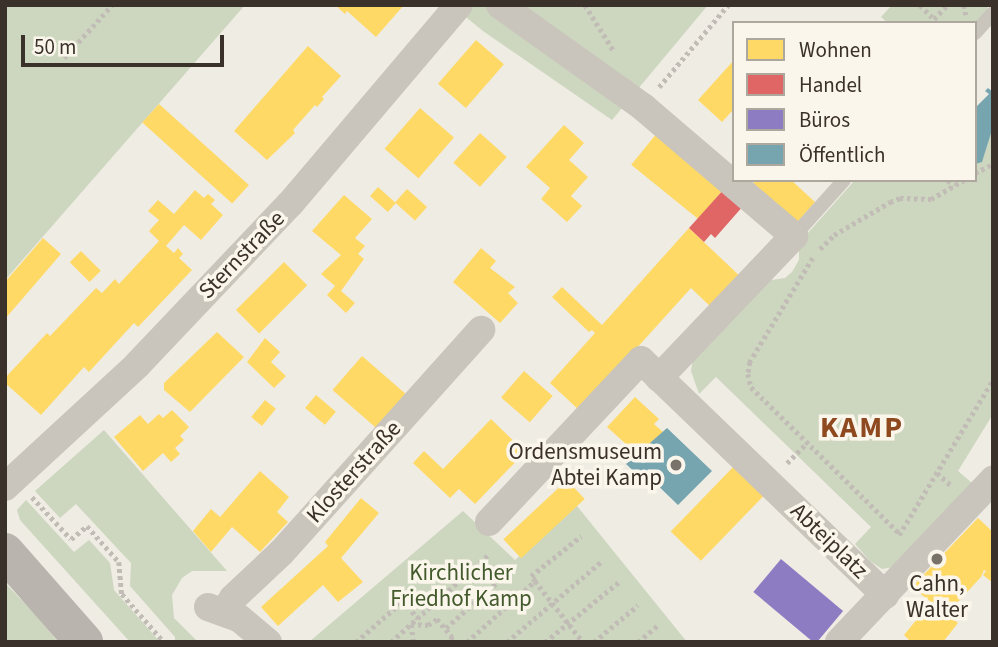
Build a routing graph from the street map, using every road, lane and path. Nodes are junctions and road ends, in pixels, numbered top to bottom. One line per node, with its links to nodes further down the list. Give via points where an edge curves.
1 (112, 5): 11 (path)
2 (459, 5): 24 (street, Sternstraße, via 290,204 128,374)
3 (500, 5): 12 (street)
4 (728, 5): 12 (path)
5 (920, 5): 8 (path)
6 (947, 5): 9 (path)
7 (993, 13): 10 (lane)
8 (933, 21)
9 (935, 21)
10 (977, 31)
11 (64, 58)
12 (643, 107): 19 (street)
13 (993, 164): 14 (path)
14 (977, 172)
15 (843, 182): 19 (lane)
16 (949, 182): 18 (path)
17 (961, 182): 18 (path)
18 (954, 186): 22 (path, via 931,199 890,202 825,243 750,362 748,374 759,397 900,534)
19 (794, 236): 21 (street)
20 (481, 330): 44 (street, Klosterstraße, via 288,545 216,609 239,618)
21 (659, 378): 25 (street, Abteiplatz, via 641,360); 33 (street, Abteiplatz)
22 (993, 380)
23 (993, 480): 33 (street, Abteiplatz)
24 (10, 483): 43 (path, via 71,538 87,526 119,562 122,594)
25 (489, 522)
26 (581, 536): 31 (path, via 531,576)
27 (5, 552): 42 (main road)
28 (489, 554): 36 (path)
29 (603, 560): 34 (path)
30 (502, 579): 40 (path)
31 (535, 581): 34 (path); 49 (path)
32 (620, 581): 37 (path)
33 (884, 594): 54 (street)
34 (552, 602): 37 (path); 50 (path)
35 (638, 605): 52 (path)
36 (418, 618): 38 (path); 45 (path, via 403,601)
37 (568, 623): 41 (path); 51 (path)
38 (411, 624): 40 (path, via 428,625 437,619); 46 (path); 47 (path)
39 (657, 626): 53 (path)
40 (446, 628): 48 (path)
41 (582, 641)
42 (84, 642)
43 (164, 642)
44 (268, 642)
45 (356, 642)
46 (391, 642)
47 (413, 642)
48 (452, 642)
49 (467, 642)
50 (507, 642)
51 (545, 642)
52 (594, 642)
53 (638, 642)
54 (839, 642)

